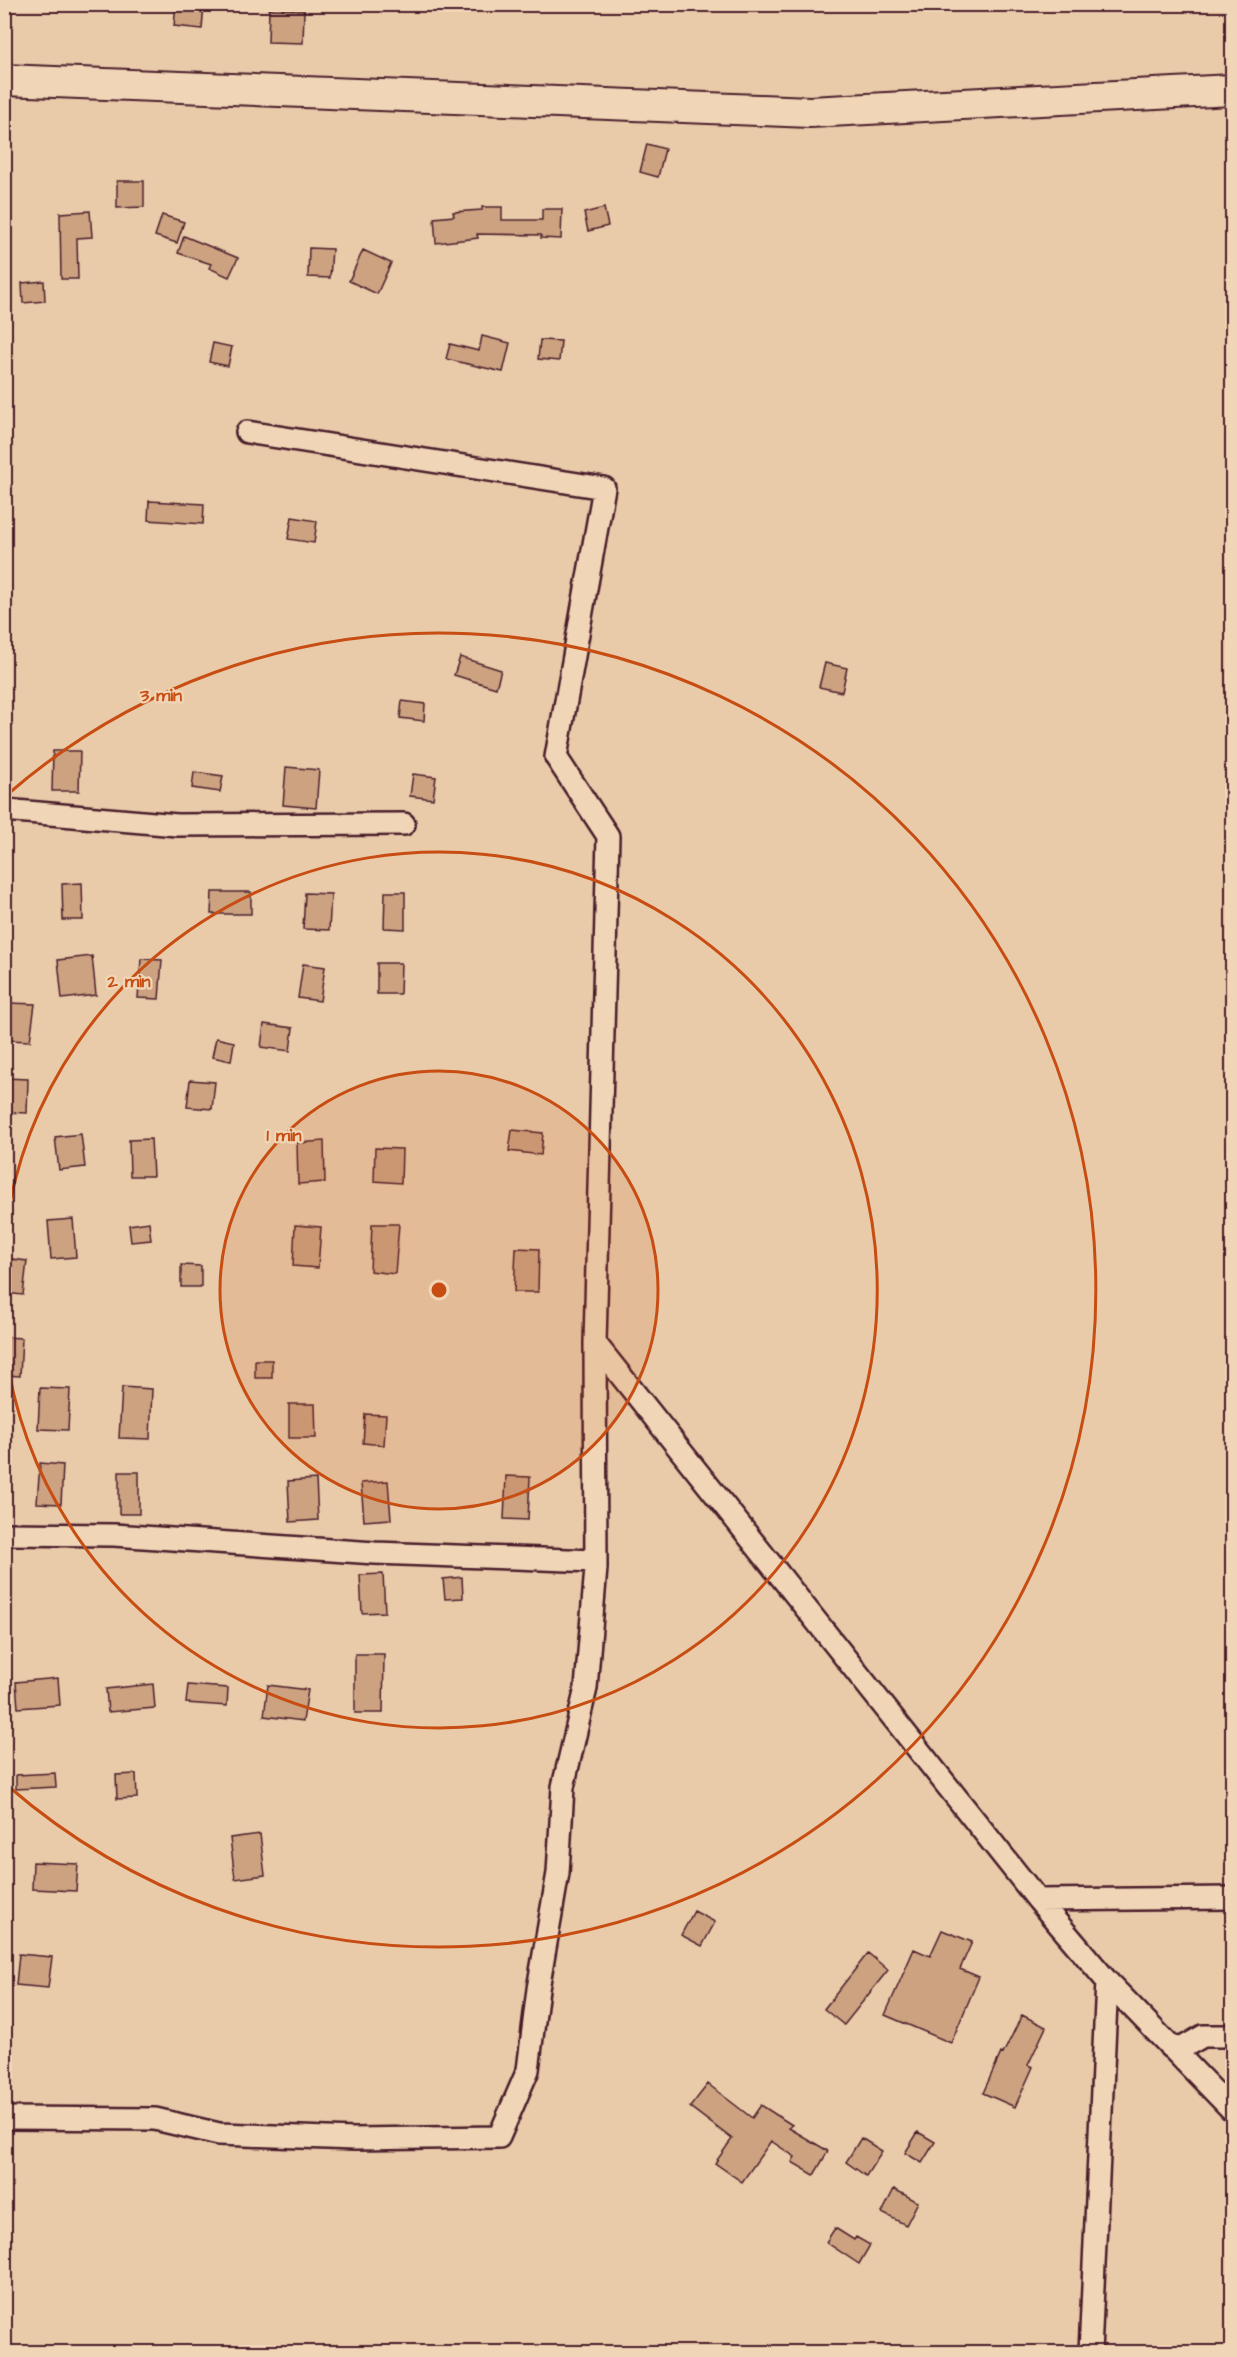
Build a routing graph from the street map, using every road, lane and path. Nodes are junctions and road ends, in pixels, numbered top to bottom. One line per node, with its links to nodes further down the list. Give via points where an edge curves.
1 (4, 80): 2 (street, via 810,112)
2 (1233, 90)
3 (247, 432): 6 (street, via 604,488 556,757 608,836)
4 (4, 810): 5 (street, via 177,825)
5 (404, 824)
6 (595, 1343): 8 (street); 10 (street)
7 (4, 1534): 8 (street, via 114,1535 375,1553)
8 (595, 1561): 15 (street, via 586,1688 563,1787 558,1873 528,2070 499,2137 354,2139 219,2134 155,2119)
9 (1233, 1898): 10 (street)
10 (1038, 1900): 11 (street)
11 (1107, 1981): 13 (street); 16 (street)
12 (1233, 2036): 13 (street, via 1203,2036 1182,2048)
13 (1170, 2047): 14 (street)
14 (1233, 2110)
15 (4, 2118)
16 (1090, 2352)

